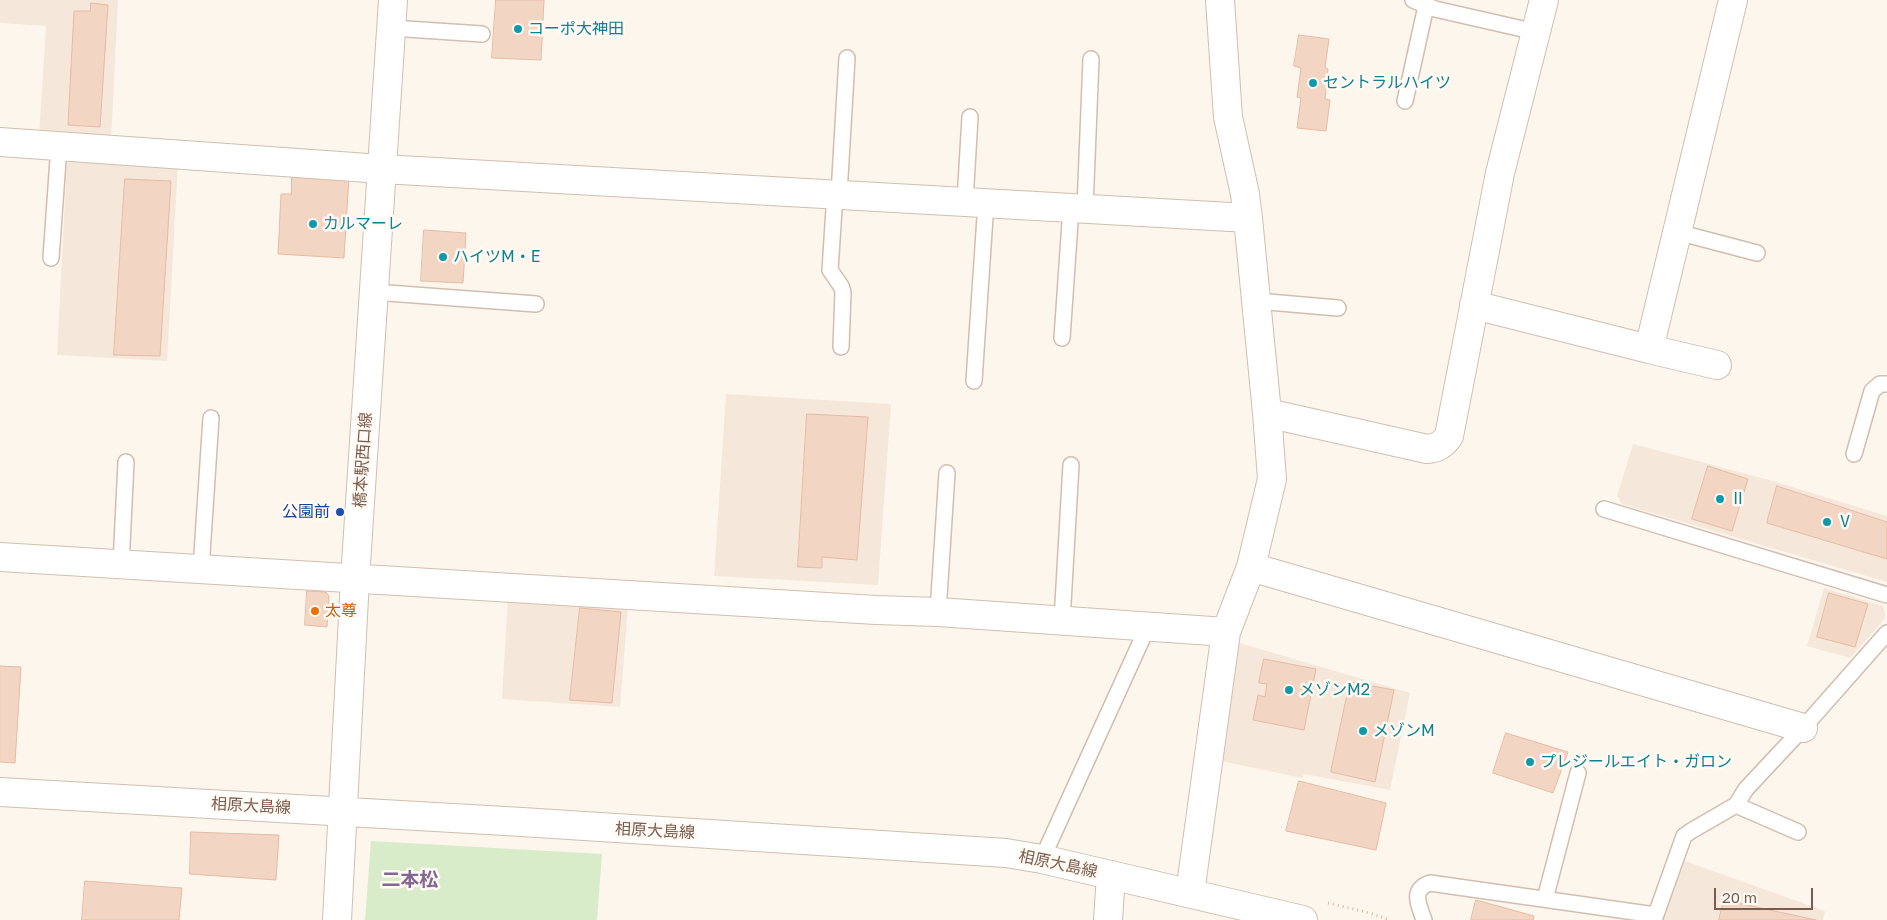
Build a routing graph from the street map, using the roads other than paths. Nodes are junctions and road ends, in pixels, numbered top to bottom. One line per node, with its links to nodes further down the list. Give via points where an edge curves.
1 (393, 0): 6 (street, 橋本駅西口線)
2 (1220, 0): 19 (street, via 1228,116)
3 (1544, 0): 7 (street)
4 (1733, 0): 20 (street)
5 (1428, 4): 7 (lane); 11 (lane)
6 (391, 28): 8 (lane); 15 (street, 橋本駅西口線)
7 (1536, 32): 26 (street, via 1500,173)
8 (482, 34)
9 (848, 58): 16 (lane)
10 (1091, 59): 18 (lane)
11 (1405, 101)
12 (970, 117): 17 (lane)
13 (0, 142): 14 (street)
14 (60, 146): 15 (street); 22 (lane)
15 (382, 169): 16 (street); 23 (street, 橋本駅西口線)
16 (837, 194): 17 (street); 29 (lane, via 830,270 843,292)
17 (976, 202): 18 (street); 32 (lane)
18 (1078, 208): 19 (street); 28 (lane)
19 (1248, 218): 24 (street)
20 (1678, 232): 21 (lane); 30 (street)
21 (1757, 253)
22 (51, 258)
23 (374, 292): 25 (lane); 45 (street, 橋本駅西口線)
24 (1257, 301): 27 (lane); 34 (street)
25 (536, 304)
26 (1474, 306): 30 (street); 34 (street, via 1449,436 1436,448 1427,449)
27 (1338, 308)
28 (1062, 338)
29 (841, 347)
30 (1649, 349): 31 (street)
31 (1717, 365)
32 (974, 381)
33 (1887, 384): 36 (lane, via 1880,384 1872,391)
34 (1267, 413): 43 (street, via 1272,479)
35 (212, 418): 44 (lane)
36 (1854, 454)
37 (126, 462): 42 (lane)
38 (1071, 465): 48 (lane)
39 (947, 473): 47 (lane)
40 (1604, 509): 46 (lane)
41 (0, 557): 42 (street)
42 (121, 565): 44 (street)
43 (1252, 567): 50 (street); 52 (street)
44 (201, 570): 45 (street)
45 (355, 578): 47 (street); 56 (street, 橋本駅西口線)
46 (1887, 595)
47 (938, 612): 48 (street)
48 (1062, 621): 49 (street)
49 (1148, 626): 50 (street); 58 (lane)
50 (1226, 632): 60 (street)
51 (1887, 633): 52 (lane)
52 (1803, 728): 55 (lane, via 1746,789)
53 (1578, 773): 61 (lane)
54 (0, 792): 56 (street, 相原大島線)
55 (1736, 805): 57 (lane); 62 (lane, via 1684,836)
56 (343, 812): 58 (street, 相原大島線, via 970,850); 63 (street, 橋本駅西口線)
57 (1798, 832)
58 (1042, 858): 59 (street, 相原大島線)
59 (1111, 875): 60 (street, 相原大島線); 64 (street)
60 (1190, 893): 65 (street, 相原大島線)
61 (1545, 899): 62 (lane); 66 (lane, via 1430,883 1422,885 1418,892 1417,900)
62 (1654, 918)
63 (337, 920)
64 (1108, 920)
65 (1303, 920)
66 (1424, 920)

